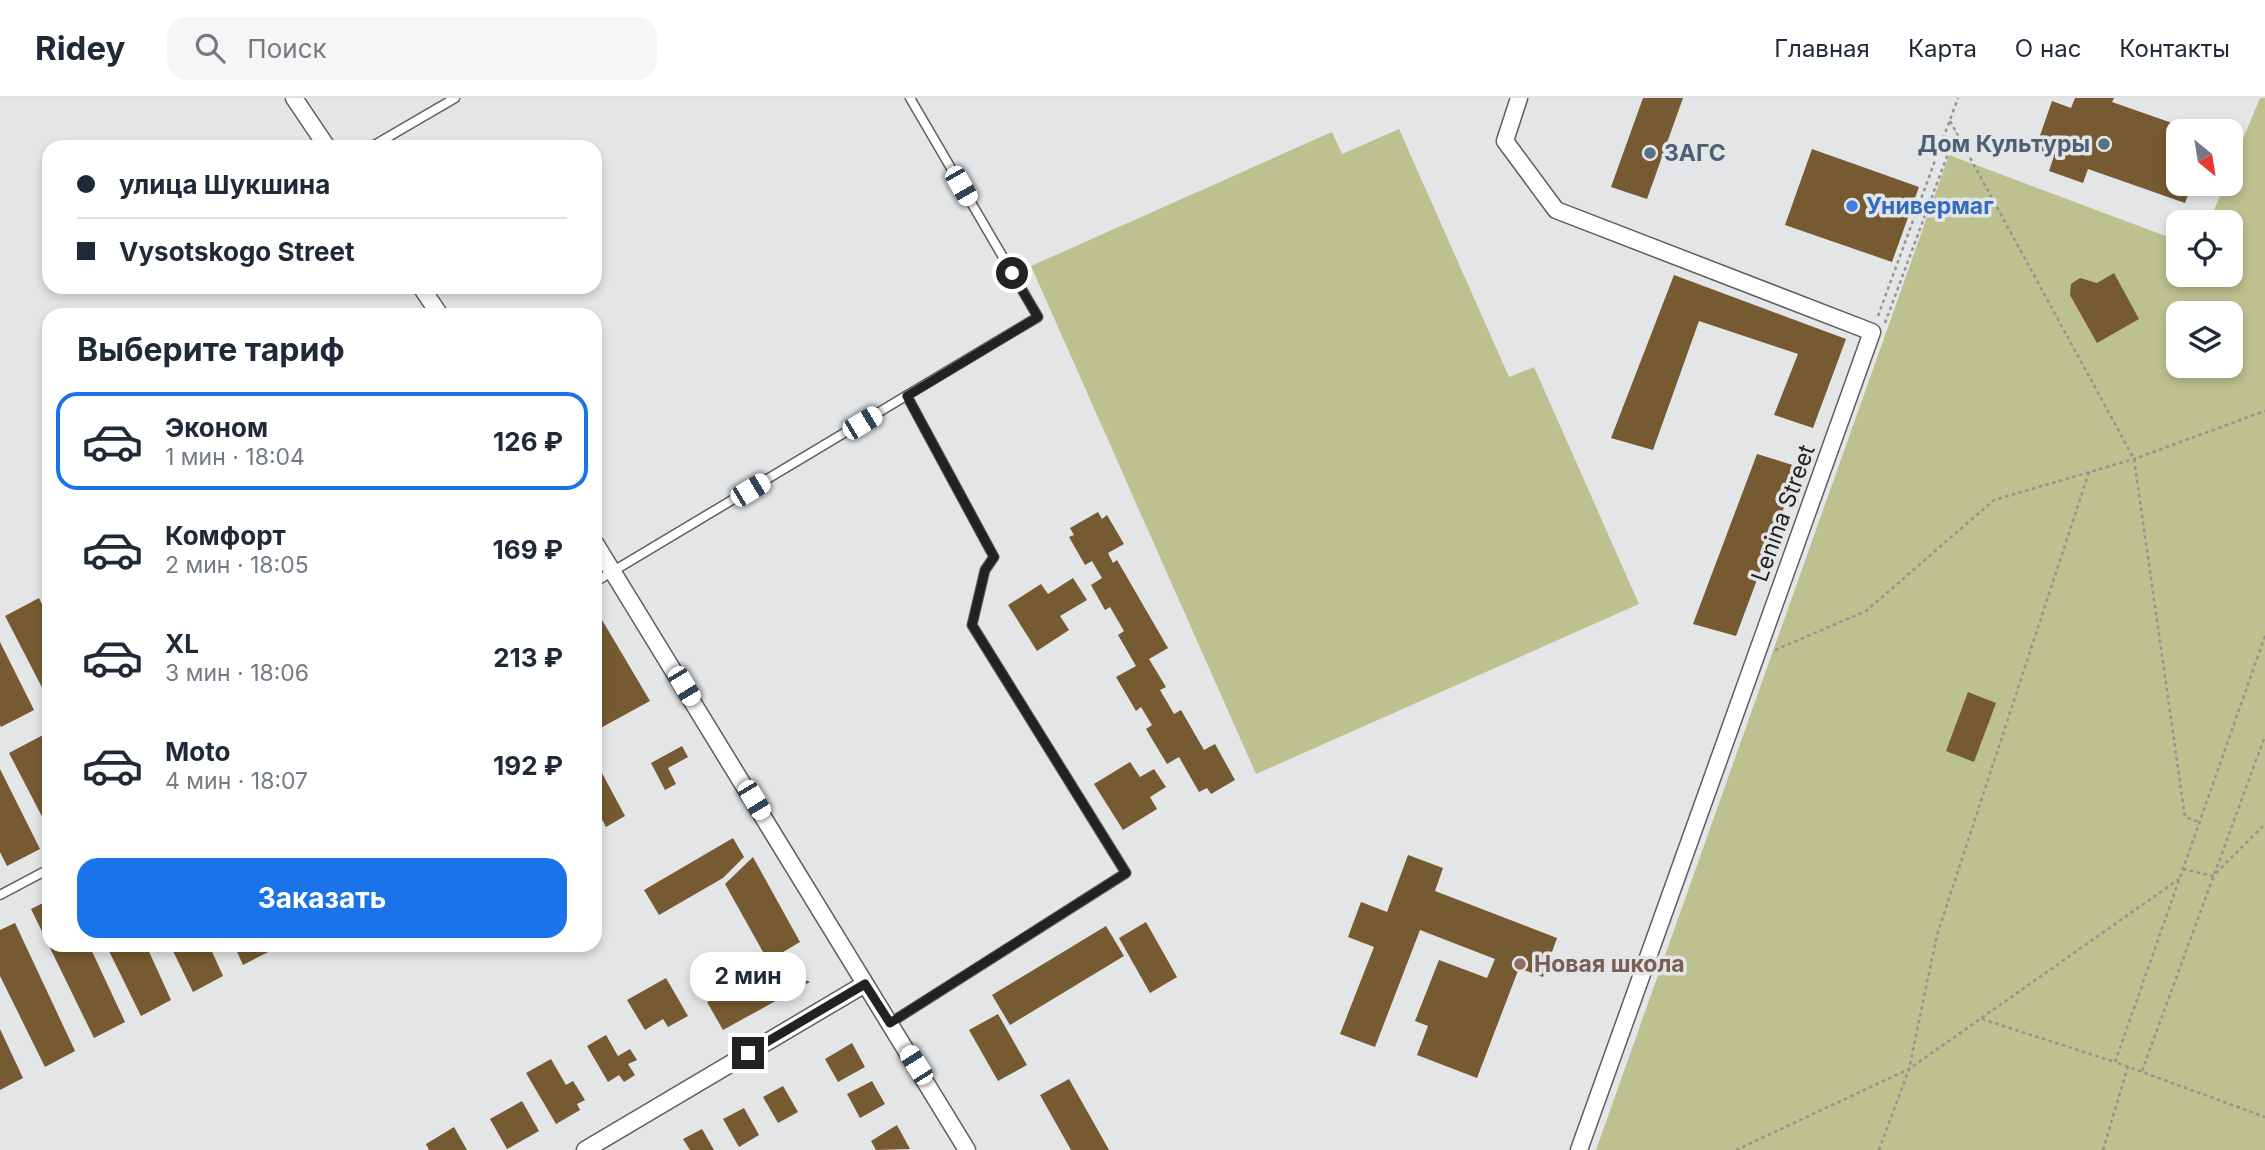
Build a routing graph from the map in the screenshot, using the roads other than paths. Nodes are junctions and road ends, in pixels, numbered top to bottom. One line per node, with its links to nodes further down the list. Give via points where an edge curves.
1 (294, 98): 5 (street)
2 (455, 98): 6 (lane)
3 (909, 98): 7 (lane, via 1038,317)
4 (1519, 98): 17 (street, Lenina Street, via 1505,141 1556,209 1872,332)
5 (322, 140)
6 (383, 140)
7 (907, 396): 9 (lane); 14 (lane, via 994,557 985,570 972,625 1126,873)
8 (602, 553): 9 (street)
9 (614, 571): 10 (lane); 13 (street)
10 (602, 578)
11 (42, 873): 12 (lane)
12 (0, 895)
13 (865, 984): 14 (street); 15 (street)
14 (890, 1023): 16 (street)
15 (585, 1150)
16 (967, 1150)
17 (1579, 1150)

